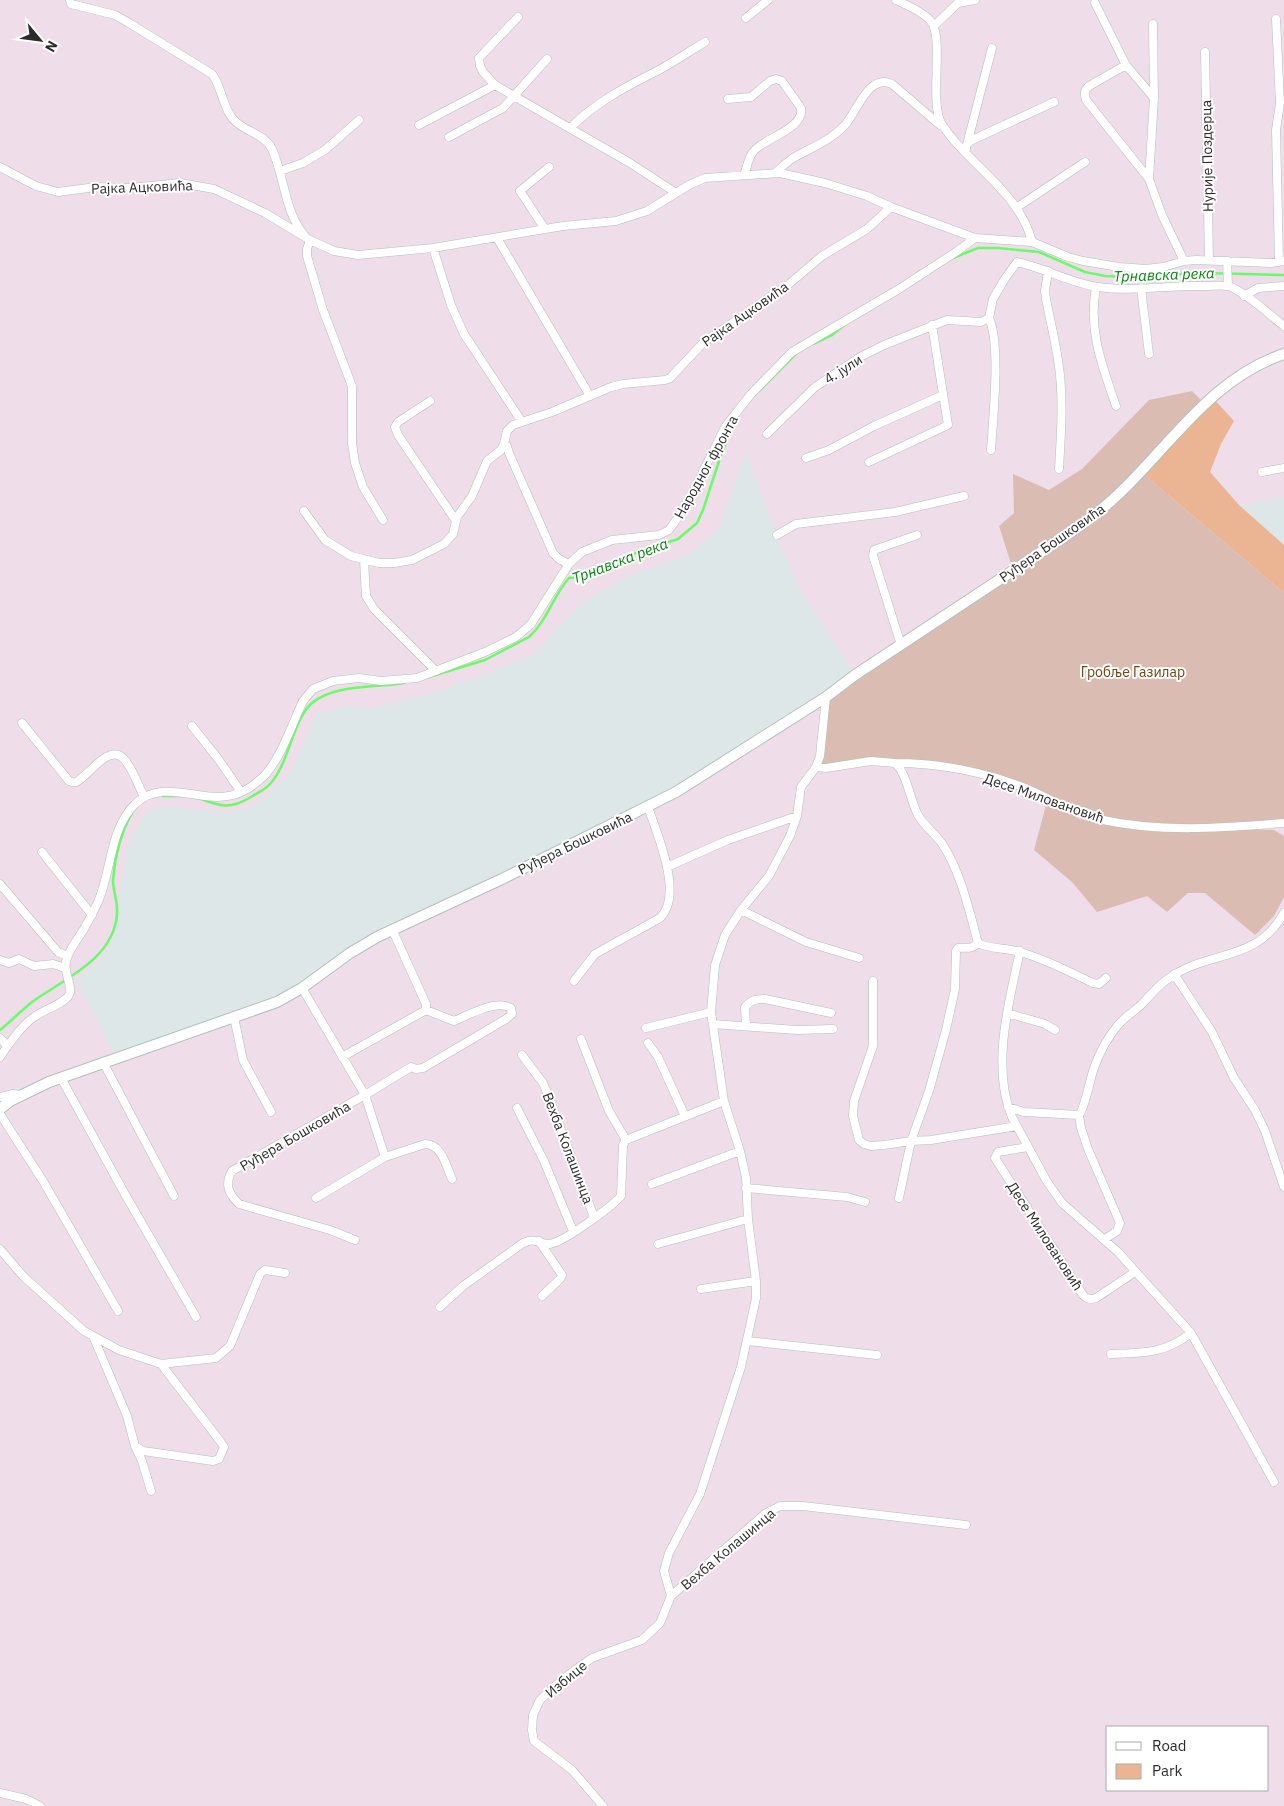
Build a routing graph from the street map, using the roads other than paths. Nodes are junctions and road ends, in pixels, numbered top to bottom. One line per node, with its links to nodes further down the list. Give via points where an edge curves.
1 (70, 0): 31 (street, via 71,4 115,15 212,74 233,118 268,142)
2 (768, 0): 7 (street)
3 (896, 0): 10 (street, via 925,16)
4 (976, 0): 10 (street, via 958,3)
5 (1095, 3): 15 (street)
6 (518, 17): 16 (street, via 479,58 483,72)
7 (746, 18)
8 (1276, 19): 46 (street)
9 (1153, 24): 18 (street)
10 (934, 26): 24 (street, via 937,110)
11 (705, 42): 23 (street, via 613,94 586,112)
12 (992, 48): 26 (street)
13 (1205, 52): 44 (street, Нурије Поздерца)
14 (547, 59): 17 (street)
15 (1126, 65): 18 (street); 34 (street, via 1089,86 1084,95)
16 (495, 85): 17 (street); 22 (street)
17 (514, 96): 23 (street); 25 (street, via 503,108)
18 (1154, 98): 34 (street)
19 (728, 99): 33 (street, via 751,97 776,79 782,81 801,108 802,114 797,122 753,152)
20 (1054, 102): 26 (street)
21 (359, 120): 31 (street, via 326,150 304,163)
22 (419, 126)
23 (570, 128): 35 (street)
24 (944, 128): 27 (street); 32 (street, via 892,84 880,82 864,96 846,124 829,140 792,159)
25 (449, 137)
26 (968, 142): 27 (street)
27 (965, 152): 37 (street)
28 (1085, 162): 37 (street)
29 (0, 167): 41 (street, Рајка Ацковића, via 36,186 58,192 96,186 200,185 252,206)
30 (549, 167): 38 (street, via 520,191)
31 (280, 171): 41 (street, via 292,218)
32 (775, 173): 33 (street, Рајка Ацковића); 36 (street, Рајка Ацковића, via 825,183)
33 (744, 175): 35 (street, Рајка Ацковића, via 705,178)
34 (1149, 179): 45 (street)
35 (676, 193): 38 (street, Рајка Ацковића, via 647,212 616,221)
36 (890, 207): 40 (street, Рајка Ацковића); 60 (street, Рајка Ацковића, via 867,229 822,256 789,284 704,343 670,378 623,384)
37 (1016, 208): 42 (street)
38 (545, 229): 39 (street, Рајка Ацковића)
39 (497, 238): 43 (street, Рајка Ацковића); 60 (street)
40 (975, 238): 42 (street, Рајка Ацковића); 79 (street, Народног фронта, via 899,288 800,346 786,358 725,427 691,495 669,530 659,535 600,544 582,552)
41 (308, 239): 43 (street, Рајка Ацковића, via 334,251 358,255); 74 (street, via 307,256 323,310 352,386 355,464 363,487)
42 (1032, 242): 45 (street, via 1068,257 1119,267 1156,268)
43 (433, 248): 63 (street, via 464,334)
44 (1209, 260): 45 (street); 47 (street)
45 (1184, 261)
46 (1281, 261): 47 (street)
47 (1227, 264): 49 (street)
48 (1048, 271): 51 (street); 54 (street, via 1017,262 993,300); 70 (street, via 1046,299 1060,389)
49 (1228, 284): 52 (street); 53 (street)
50 (1284, 286): 53 (street, via 1258,288)
51 (1096, 287): 52 (street); 62 (street, via 1092,305 1096,348)
52 (1141, 288): 57 (street)
53 (1244, 296): 56 (street)
54 (989, 318): 55 (street, 4. јули, via 981,322 947,320); 66 (street, via 993,327 995,361)
55 (932, 325): 59 (street); 64 (street, 4. јули, via 884,344 831,375 798,402)
56 (1284, 326)
57 (1149, 354)
58 (1284, 354): 80 (main road, Руђера Бошковића, via 1262,362 1212,397 1122,492 1093,516)
59 (943, 395): 67 (street); 68 (street, via 948,422 945,428)
60 (590, 396): 63 (street, Рајка Ацковића)
61 (430, 401): 75 (street, via 395,427)
62 (1116, 406)
63 (522, 422): 65 (street, Рајка Ацковића, via 509,428)
64 (767, 434)
65 (504, 444): 75 (street, via 487,462 472,496); 79 (street, via 553,553)
66 (991, 450)
67 (806, 458)
68 (869, 462)
69 (1284, 468): 71 (street)
70 (1059, 469)
71 (1262, 472)
72 (964, 496): 76 (street, via 895,512 796,524)
73 (304, 511): 78 (street, via 325,540 350,556)
74 (383, 520)
75 (456, 521): 78 (street, via 453,534 444,544 412,560 385,564)
76 (777, 535)
77 (917, 535): 80 (street, via 874,550 873,556)
78 (364, 560): 81 (street, via 366,596 374,609)
79 (569, 564): 81 (street, Народног фронта, via 526,630 485,652)
80 (901, 645): 82 (main road, Руђера Бошковића)
81 (436, 671): 87 (street, Народног фронта, via 410,679 332,681 314,689 303,701 279,753 265,774)
82 (826, 697): 86 (street); 89 (main road, Руђера Бошковића, via 700,778)
83 (22, 723): 88 (street, via 69,782 79,780 104,759 119,755)
84 (192, 726): 87 (street)
85 (895, 763): 86 (street, Десе Миловановић); 91 (street, Десе Миловановић, via 926,764 997,779 1076,811 1112,821 1198,828); 99 (street, via 919,817 949,856)
86 (816, 767): 90 (street, Вехба Колашинца, via 803,783)
87 (241, 792): 88 (street, Народног фронта, via 211,797 168,791)
88 (144, 796): 97 (street, via 129,810 121,824)
89 (648, 807): 93 (street, Руђера Бошковића); 98 (main road, Руђера Бошковића)
90 (797, 816): 93 (street, via 728,840); 95 (street, Вехба Колашинца, via 775,866)
91 (1284, 823)
92 (42, 852): 97 (street)
93 (667, 867): 107 (street, Руђера Бошковића, via 670,892 663,915 595,954)
94 (0, 884): 101 (street, via 58,952)
95 (741, 910): 102 (street, via 806,942); 111 (street, Вехба Колашинца, via 719,950)
96 (1284, 914): 105 (street, via 1272,932 1256,945)
97 (92, 915): 101 (street)
98 (392, 930): 109 (main road, Руђера Бошковића, via 350,953); 110 (street)
99 (978, 943): 100 (street); 142 (street, via 956,951 955,989 946,1030)
100 (1020, 951): 106 (street, via 1093,983 1099,984); 113 (street)
101 (67, 956): 104 (street)
102 (859, 958)
103 (0, 960): 104 (street, via 8,963 19,959 34,966 53,964)
104 (65, 970): 123 (street, via 71,990 67,998 30,1020)
105 (1174, 974): 138 (street, via 1118,1026 1098,1057); 148 (street, via 1212,1032 1234,1078 1255,1110)
106 (1106, 978)
107 (574, 980)
108 (873, 981): 142 (street, via 873,1046 854,1101 856,1130 859,1140 871,1146)
109 (302, 988): 114 (main road, Руђера Бошковића, via 278,1002); 125 (street, Руђера Бошковића)
110 (426, 1010): 125 (street); 130 (street, Руђера Бошковића, via 454,1022 492,1006 506,1005 512,1014 423,1068 411,1067)
111 (711, 1012): 115 (street, Вехба Колашинца); 117 (street)
112 (831, 1013): 116 (street, via 756,999 745,1007)
113 (1007, 1013): 119 (street); 133 (street, via 1003,1065)
114 (234, 1017): 127 (main road, Руђера Бошковића); 136 (street, via 243,1060)
115 (713, 1024): 116 (street); 132 (street, Вехба Колашинца)
116 (746, 1026): 118 (street)
117 (646, 1028)
118 (833, 1029)
119 (1055, 1030)
120 (0, 1038): 123 (street)
121 (581, 1039): 141 (street, via 609,1111)
122 (648, 1043): 139 (street, via 658,1057)
123 (7, 1046): 126 (street)
124 (522, 1055): 154 (street, Вехба Колашинца, via 546,1090)
125 (342, 1056): 130 (street, Руђера Бошковића)
126 (0, 1057)
127 (104, 1062): 128 (main road, Руђера Бошковића); 150 (street)
128 (60, 1078): 129 (main road, Руђера Бошковића); 169 (street)
129 (21, 1095): 131 (street, Руђера Бошковића); 135 (main road, Руђера Бошковића)
130 (365, 1095): 145 (street, Руђера Бошковића); 158 (street, Руђера Бошковића, via 232,1171 228,1178 232,1196 240,1204)
131 (0, 1097)
132 (724, 1100): 139 (street); 144 (street, Вехба Колашинца)
133 (1008, 1107): 138 (street, via 1024,1112); 140 (street)
134 (517, 1108): 156 (street, Вехба Колашинца, via 544,1160)
135 (0, 1109)
136 (271, 1112)
137 (0, 1114): 168 (street)
138 (1080, 1115): 157 (street, via 1088,1150 1120,1223 1116,1232)
139 (685, 1116): 141 (street)
140 (1017, 1126): 142 (street); 143 (street)
141 (626, 1140): 154 (street, Вехба Колашинца, via 623,1145 621,1196)
142 (911, 1141): 152 (street)
143 (1028, 1147): 157 (street, via 1062,1203); 162 (street, Десе Миловановић, via 998,1152 994,1158 1083,1295 1091,1300 1096,1298)
144 (740, 1151): 147 (street); 149 (street, Вехба Колашинца)
145 (385, 1157): 146 (street, via 430,1144 438,1149); 151 (street)
146 (452, 1179)
147 (652, 1184)
148 (1284, 1187)
149 (746, 1188): 153 (street, via 846,1197); 155 (street, Вехба Колашинца)
150 (174, 1196)
151 (316, 1198)
152 (899, 1198)
153 (865, 1202)
154 (594, 1217): 156 (street, Вехба Колашинца)
155 (748, 1219): 160 (street); 164 (street, Вехба Колашинца)
156 (573, 1231): 159 (street, Вехба Колашинца, via 559,1241 548,1244)
157 (1105, 1239): 162 (street)
158 (355, 1240)
159 (539, 1241): 166 (street, via 562,1275); 167 (street, Вехба Колашинца, via 532,1239 523,1243 463,1286)
160 (658, 1244)
161 (0, 1249): 171 (street, via 23,1276)
162 (1135, 1272): 170 (street)
163 (285, 1273): 175 (street, via 265,1270 260,1274 230,1346 216,1358)
164 (756, 1281): 165 (street); 172 (street, Вехба Колашинца, via 756,1298)
165 (701, 1289)
166 (542, 1296)
167 (440, 1307)
168 (118, 1311)
169 (196, 1317)
170 (1191, 1334): 173 (street, via 1166,1349); 177 (street)
171 (93, 1336): 175 (street, via 119,1350); 176 (street, via 127,1416)
172 (747, 1341): 174 (street); 180 (street, Вехба Колашинца, via 700,1494 664,1571)
173 (1111, 1354)
174 (876, 1355)
175 (161, 1364): 176 (street, via 224,1447 219,1459 213,1461)
176 (134, 1446): 178 (street)
177 (1274, 1482)
178 (151, 1491)
179 (966, 1525): 180 (street, Вехба Колашинца, via 780,1506 766,1512)
180 (671, 1596): 183 (street, Избице, via 660,1623 642,1640 592,1658 540,1700 533,1715 534,1740 572,1770)
181 (0, 1793): 182 (street)
182 (40, 1806)
183 (602, 1806)

